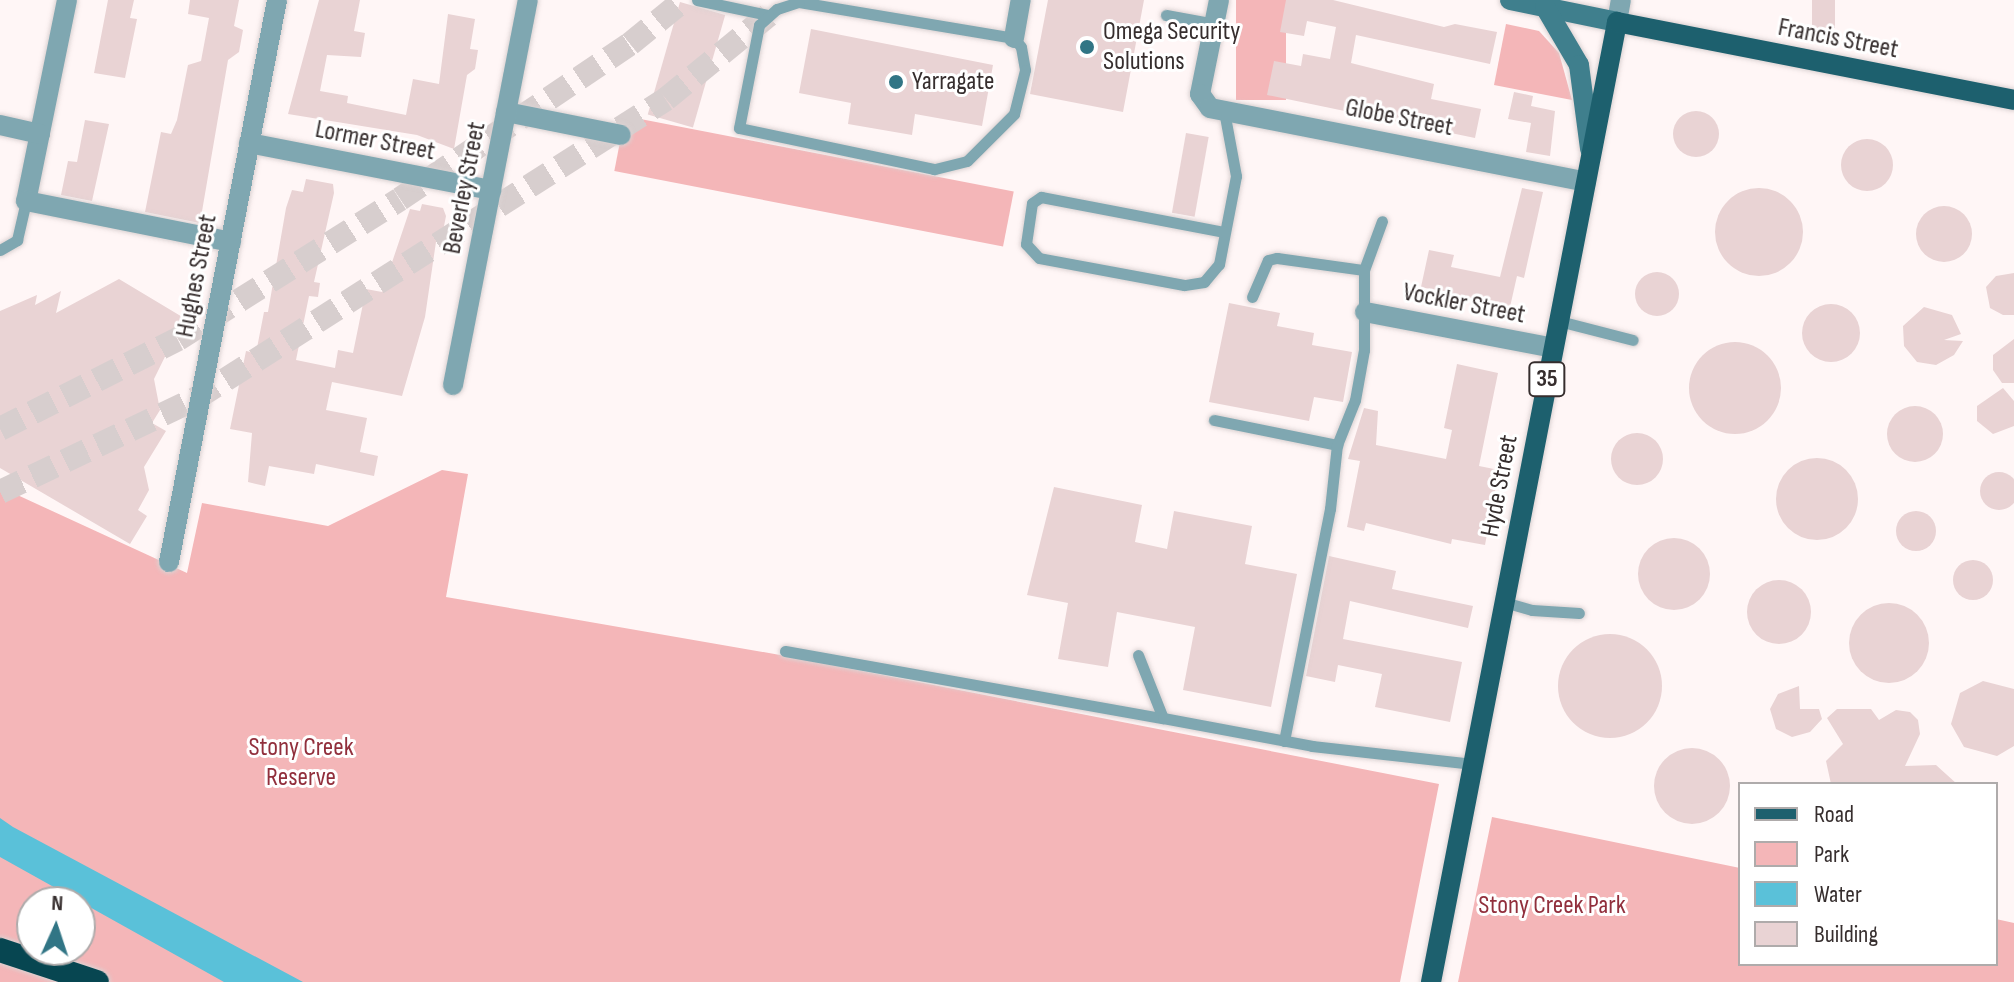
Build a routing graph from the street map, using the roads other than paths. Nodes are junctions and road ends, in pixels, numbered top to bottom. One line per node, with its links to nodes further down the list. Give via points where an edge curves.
1 (67, 0): 19 (street)
2 (277, 0): 21 (street, Hughes Street)
3 (528, 0): 17 (street, Beverley Street)
4 (697, 0): 10 (lane)
5 (1021, 0): 14 (street)
6 (1219, 0): 13 (street)
7 (1510, 0): 9 (main road, Francis Street)
8 (1621, 0): 12 (street, Hyde Street)
9 (1545, 7): 12 (main road, Francis Street); 22 (main road, via 1579,65)
10 (768, 15): 14 (lane, via 812,1); 14 (lane, via 755,36 739,128 922,168 967,161 1008,123 1021,99 1025,70)
11 (1166, 15): 13 (lane)
12 (1617, 22): 15 (main road, Francis Street); 22 (main road, Hyde Street / 35)
13 (1215, 24): 16 (street, Globe Street, via 1200,94 1204,104)
14 (1014, 38)
15 (2014, 100)
16 (1224, 111): 23 (street, Globe Street); 27 (lane, via 1236,176)
17 (506, 112): 20 (street); 24 (street, Beverley Street)
18 (0, 125): 19 (street)
19 (40, 134): 25 (street)
20 (621, 135)
21 (249, 143): 24 (street, Lormer Street); 28 (street, Hughes Street)
22 (1591, 155): 23 (main road, Hyde Street / 35)
23 (1586, 182): 33 (main road, Hyde Street / 35)
24 (491, 190): 36 (street, Beverley Street)
25 (26, 201): 28 (street); 29 (lane, via 17,240)
26 (1382, 221): 30 (lane)
27 (1225, 232): 27 (lane, via 1041,197 1032,203 1026,244 1039,258 1191,286 1215,272)
28 (231, 242): 39 (street, Hughes Street)
29 (0, 250)
30 (1364, 270): 31 (lane, via 1268,260); 32 (lane)
31 (1252, 297)
32 (1365, 312): 35 (street, Vockler Street); 38 (lane, via 1355,400)
33 (1559, 321): 34 (lane); 35 (main road, Hyde Street / 35)
34 (1633, 340)
35 (1553, 348): 40 (main road, Hyde Street / 35)
36 (453, 385)
37 (1214, 420): 38 (lane)
38 (1337, 445): 45 (lane, via 1330,509)
39 (169, 562)
40 (1504, 602): 41 (lane); 46 (main road, Hyde Street / 35)
41 (1579, 613)
42 (785, 651): 44 (lane)
43 (1138, 655): 44 (lane)
44 (1163, 718): 45 (lane)
45 (1284, 741): 46 (lane)
46 (1473, 764): 49 (main road, Hyde Street / 35)
47 (0, 950): 48 (highway)
48 (97, 982)
49 (1431, 982)

